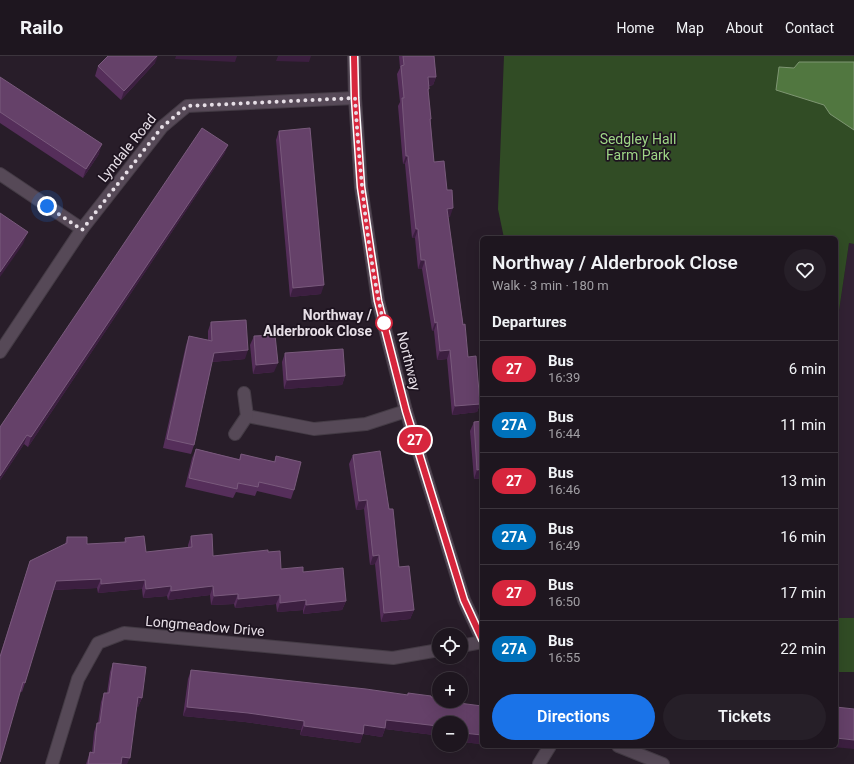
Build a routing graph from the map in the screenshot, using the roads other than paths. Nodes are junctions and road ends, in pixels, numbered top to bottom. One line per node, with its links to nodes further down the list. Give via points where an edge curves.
1 (354, 56): 2 (street, Northway)
2 (355, 98): 4 (street, Lyndale Road, via 187,106 162,127); 7 (street, Northway, via 361,187 378,301)
3 (0, 174): 4 (street)
4 (82, 230): 5 (street, Lyndale Road)
5 (0, 352)
6 (244, 393): 8 (street)
7 (406, 411): 8 (street, via 366,424 314,429); 10 (street, Northway, via 464,600)
8 (247, 416): 9 (street)
9 (235, 434)
10 (480, 636)
11 (480, 641): 12 (street)
12 (468, 644)
13 (432, 651): 16 (street, Longmeadow Drive, via 394,658 124,633 98,643 78,679)
14 (549, 748): 17 (street)
15 (623, 748): 18 (street)
16 (52, 764)
17 (540, 764)
18 (663, 764)

